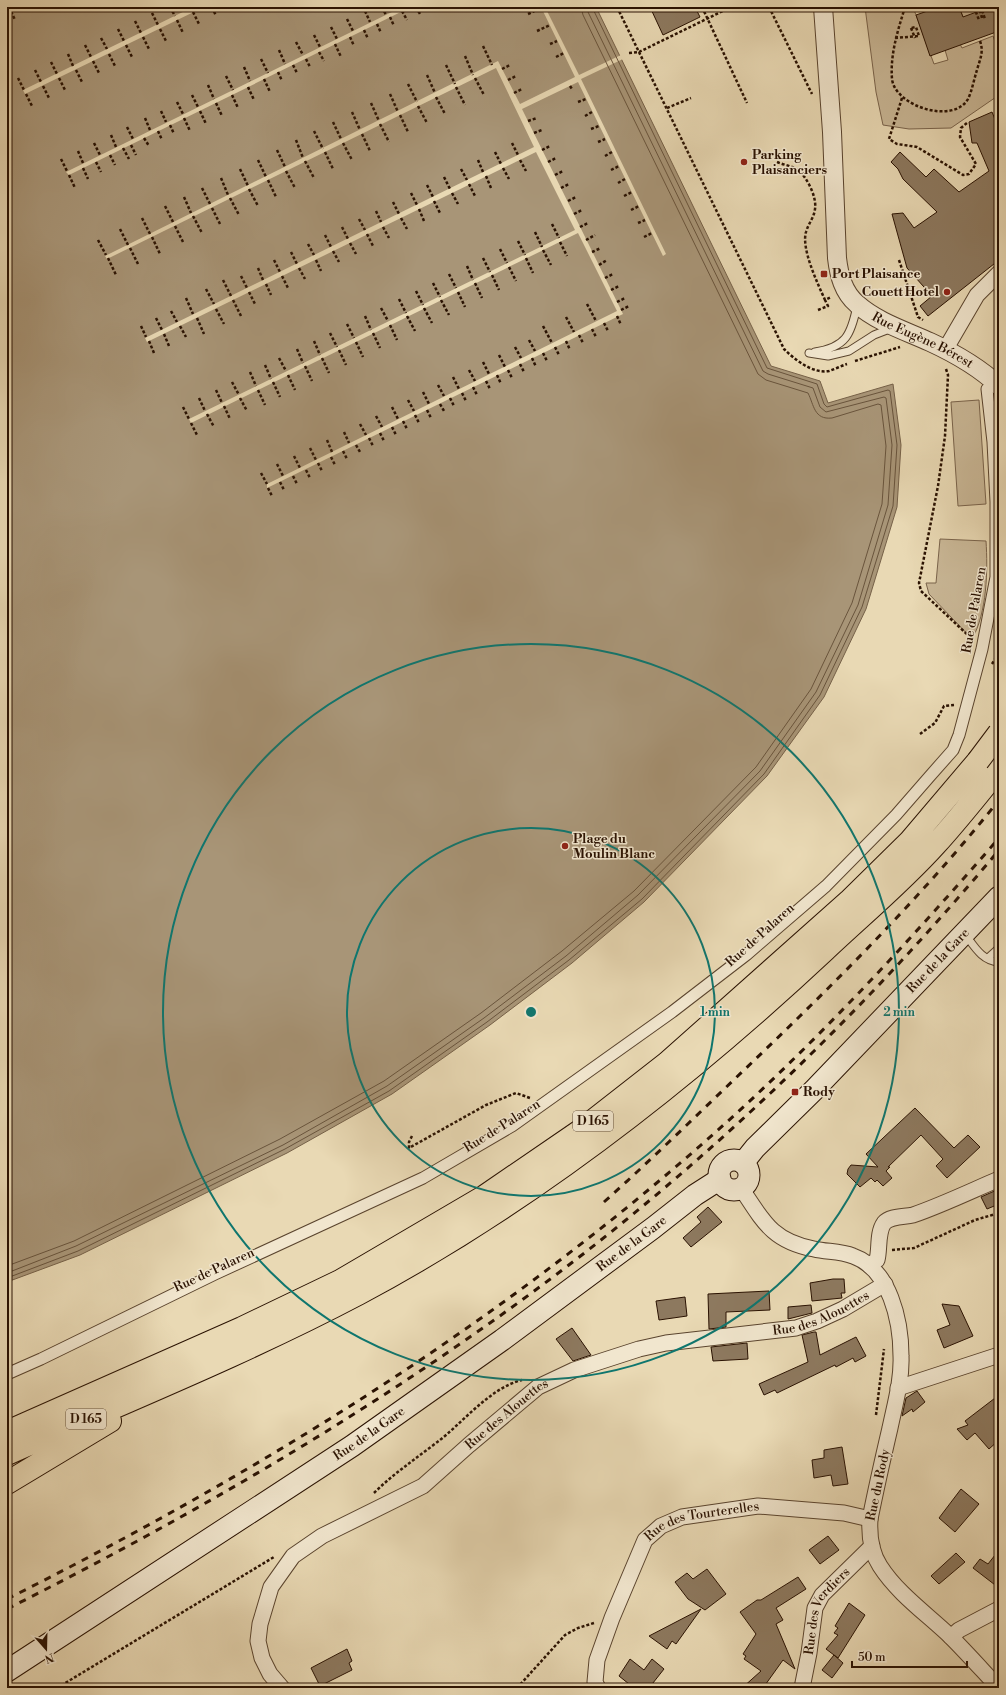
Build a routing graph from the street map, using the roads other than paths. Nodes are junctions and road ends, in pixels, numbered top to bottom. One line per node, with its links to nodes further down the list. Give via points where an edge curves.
1 (823, 7): 3 (street, Rue Eugène Bérest, via 832,132 837,258 839,275)
2 (999, 273): 5 (street, via 977,295)
3 (857, 304): 4 (street, Rue Eugène Bérest); 4 (lane, via 849,335 841,343 826,350 809,353 828,356 849,350 874,335)
4 (895, 327): 5 (street, Rue Eugène Bérest)
5 (945, 357): 6 (street, Rue Eugène Bérest)
6 (993, 387): 21 (street, Rue de Palaren, via 996,577 982,649 959,735 953,750 896,815 826,886 746,955 672,1012 512,1126 423,1178)
7 (999, 733): 22 (highway, D 165, bridge, via 910,841 849,901 667,1063 580,1131 485,1196 340,1281 242,1328)
8 (999, 769): 23 (highway, D 165, via 936,845 781,992 702,1060 610,1132 470,1229 359,1293 262,1341)
9 (999, 897): 10 (main road, Rue de la Gare)
10 (964, 933): 12 (lane, via 980,954); 14 (main road, Rue de la Gare)
11 (999, 948): 12 (lane)
12 (988, 958): 13 (lane)
13 (999, 962)
14 (743, 1163): 15 (main road, via 737,1160 728,1161 719,1172); 17 (main road, via 750,1176)
15 (720, 1179): 17 (main road, via 728,1188); 33 (main road, Rue de la Gare, via 694,1194 653,1228 508,1335 352,1446)
16 (999, 1179): 18 (street, via 912,1215 890,1219 880,1233 877,1260)
17 (741, 1188): 18 (street, Rue du Rody, via 767,1226 777,1235 800,1246 854,1256)
18 (868, 1265): 19 (street, Rue du Rody)
19 (885, 1284): 24 (street, Rue du Rody, via 894,1306 899,1332 901,1356); 34 (street, Rue des Alouettes, via 843,1309 796,1328 660,1344 610,1357 538,1387 423,1486 322,1536 293,1556 271,1587 259,1635 262,1658 270,1674)
20 (999, 1354): 24 (street)
21 (7, 1374)
22 (132, 1376): 25 (highway); 26 (highway, D 165)
23 (164, 1385): 27 (highway, D 165); 28 (highway, via 94,1432)
24 (898, 1388): 29 (street, Rue du Rody)
25 (7, 1416)
26 (7, 1432)
27 (7, 1454)
28 (7, 1483)
29 (870, 1519): 30 (street, Rue du Rody); 35 (street, Rue des Tourterelles, via 844,1513 758,1506 682,1517 661,1526 645,1540 612,1618 597,1660 595,1682)
30 (872, 1546): 32 (street, Rue du Rody, via 880,1565 894,1584); 36 (street, Rue des Verdiers, via 822,1595 815,1608)
31 (999, 1609): 32 (street, via 959,1630)
32 (951, 1637): 37 (street, Rue du Rody)
33 (7, 1670)
34 (282, 1688)
35 (598, 1688)
36 (802, 1688)
37 (999, 1688)

